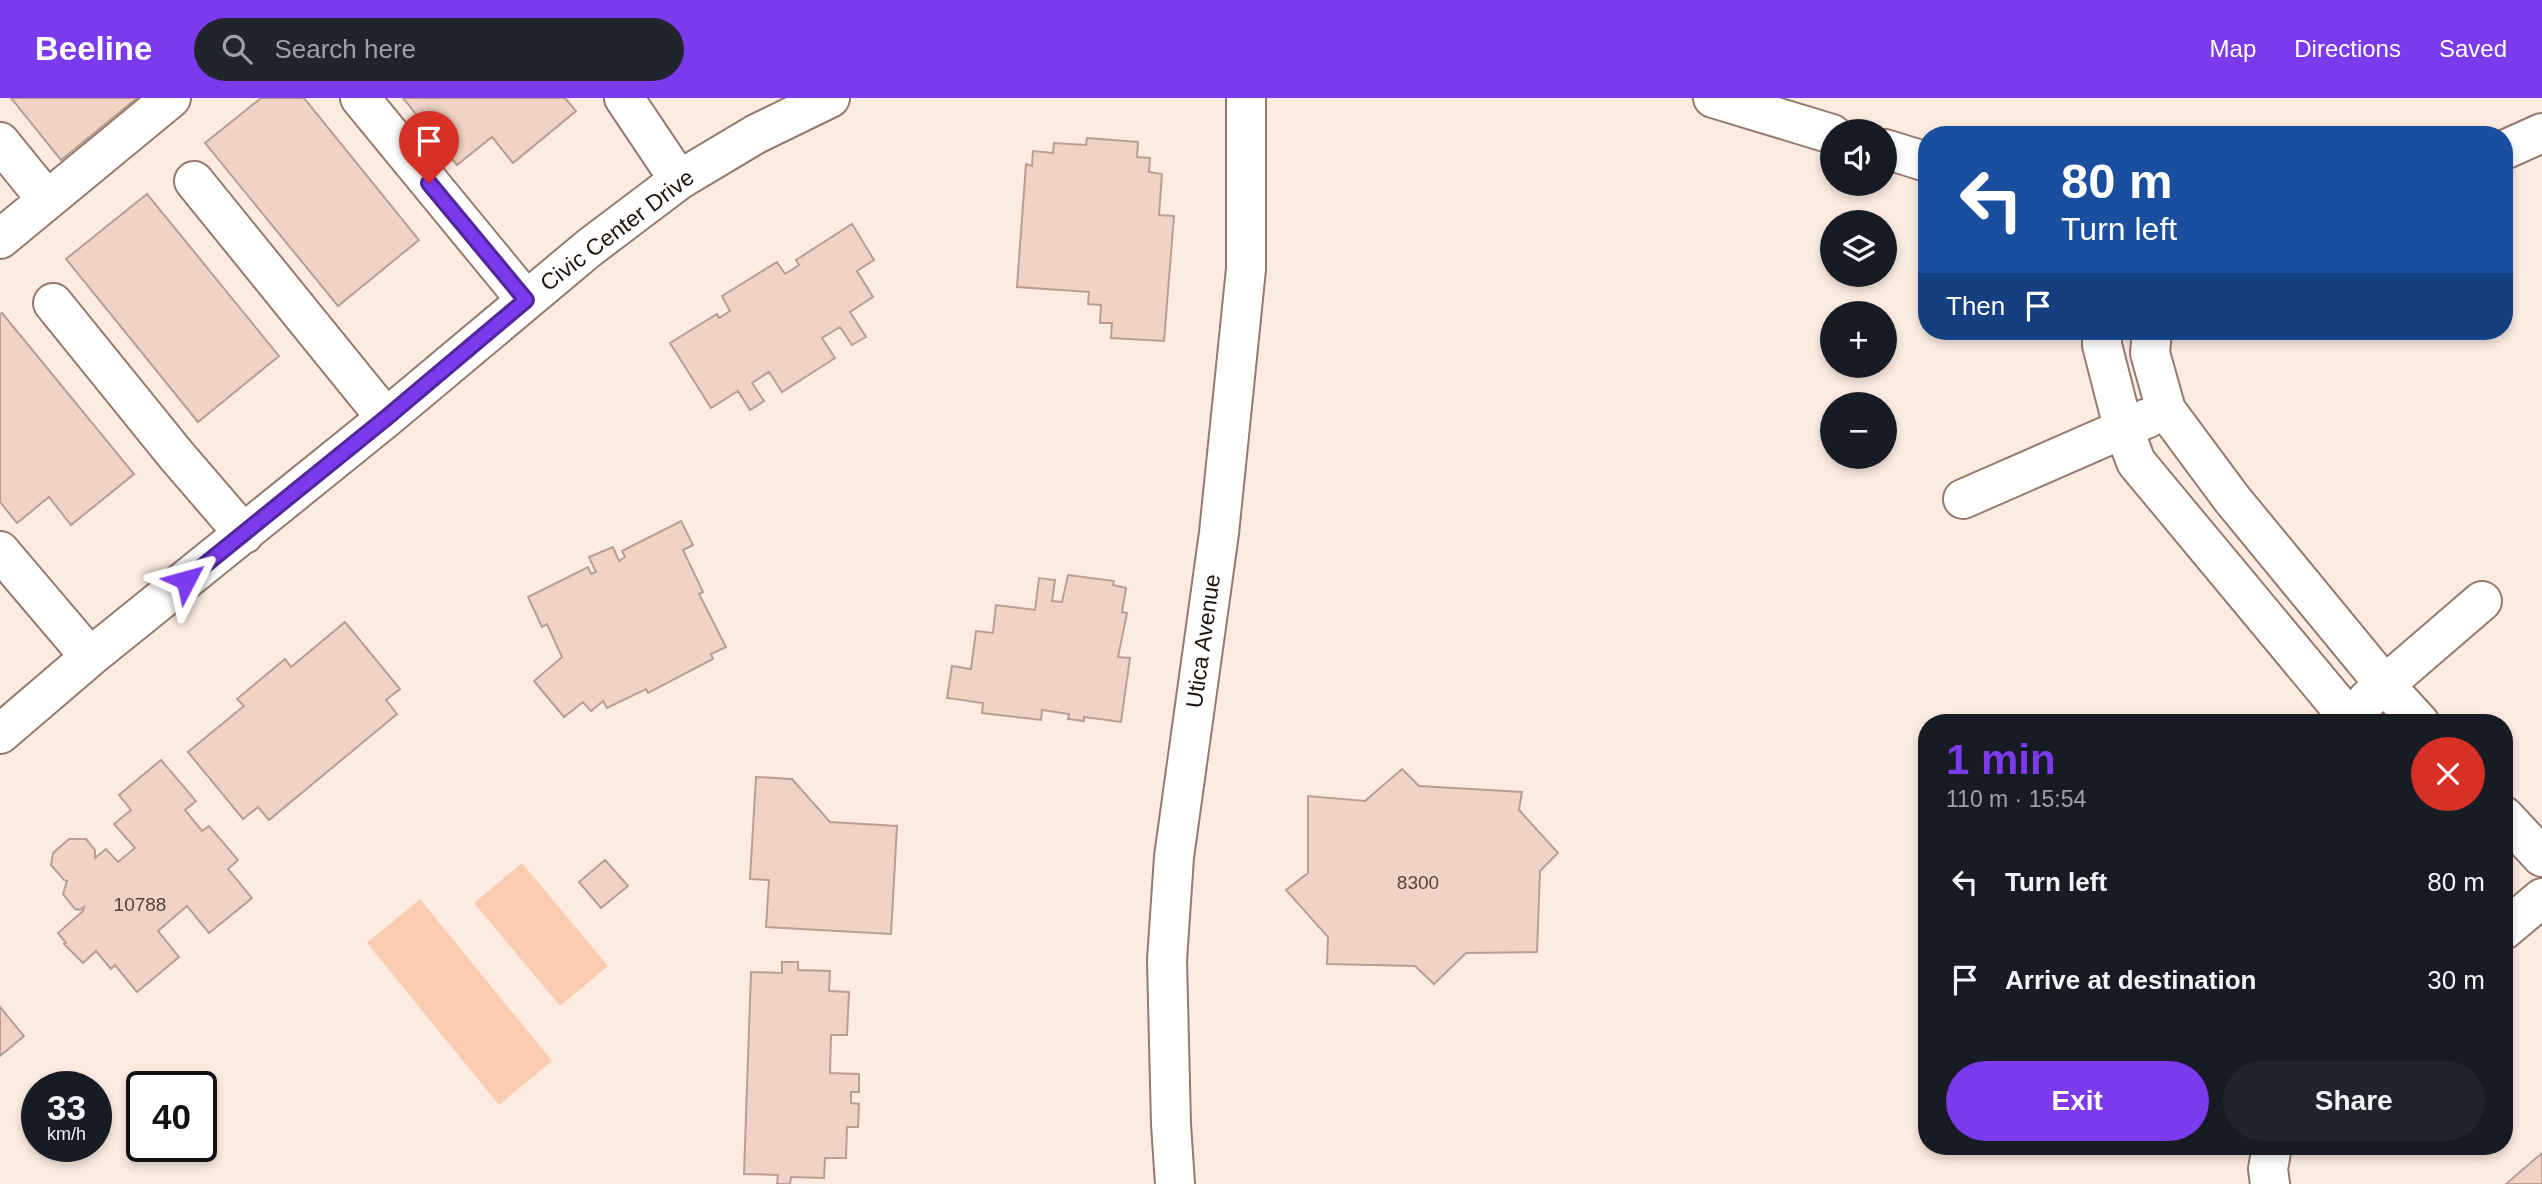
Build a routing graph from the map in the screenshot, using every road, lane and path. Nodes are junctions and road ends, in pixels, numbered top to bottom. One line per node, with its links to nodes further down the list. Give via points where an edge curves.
1 (171, 98): 15 (street)
2 (360, 98): 17 (street)
3 (624, 98): 13 (street)
4 (830, 98): 13 (street, Civic Center Drive, via 756,134)
5 (1246, 98): 39 (street, Utica Avenue, via 1246,269 1219,533 1171,895 1167,960)
6 (1713, 98): 7 (street)
7 (1820, 130)
8 (2542, 133): 10 (street)
9 (0, 142): 15 (street)
10 (2513, 146)
11 (1897, 153): 12 (street)
12 (1918, 159)
13 (679, 180): 17 (street, Civic Center Drive)
14 (194, 181): 22 (street)
15 (47, 200): 16 (street)
16 (0, 240)
17 (526, 300): 22 (street, Civic Center Drive)
18 (53, 303): 25 (street)
19 (2102, 340): 23 (street)
20 (2151, 340): 21 (street, via 2150,353)
21 (2166, 410): 23 (street); 27 (street)
22 (386, 418): 25 (street, Civic Center Drive)
23 (2123, 428): 24 (street); 29 (street, via 2136,462)
24 (1963, 499)
25 (244, 534): 30 (street, Civic Center Drive)
26 (0, 551): 30 (street)
27 (2296, 576): 29 (street); 31 (street)
28 (2483, 601): 31 (street)
29 (2258, 608): 32 (street)
30 (90, 657): 35 (street, Civic Center Drive)
31 (2385, 685): 33 (street); 34 (street)
32 (2346, 714)
33 (2357, 714)
34 (2412, 714)
35 (0, 733)
36 (2513, 826): 37 (street)
37 (2542, 857)
38 (2270, 1155): 40 (street)
39 (1175, 1184)
40 (2270, 1184)

